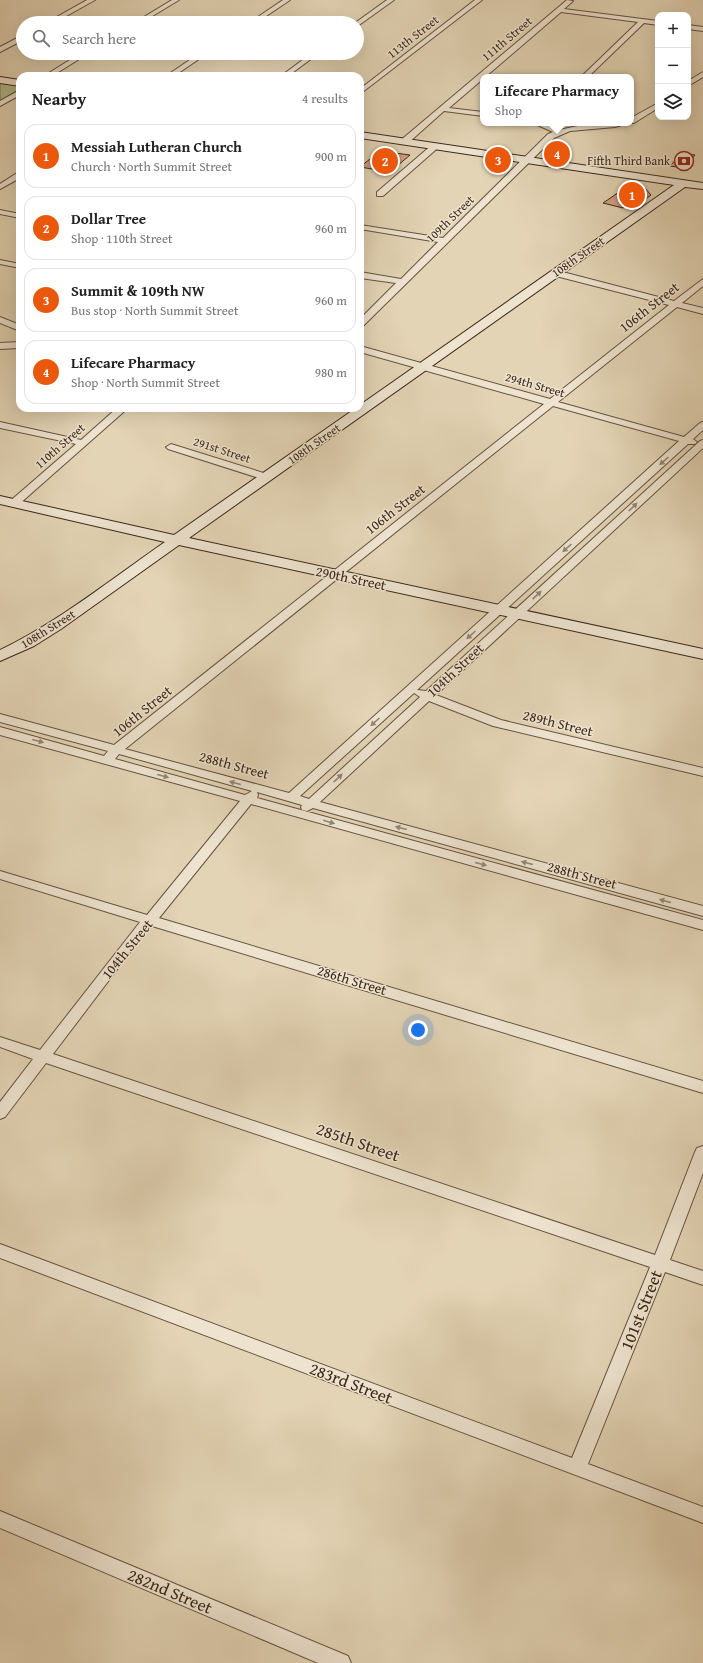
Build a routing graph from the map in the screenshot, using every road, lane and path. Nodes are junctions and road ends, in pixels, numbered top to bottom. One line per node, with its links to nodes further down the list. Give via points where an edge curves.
1 (92, 0): 8 (street)
2 (176, 0): 9 (street)
3 (287, 0): 10 (street)
4 (391, 0): 11 (street)
5 (479, 0): 31 (street, 113th Street)
6 (570, 1): 7 (street, 111th Street)
7 (559, 10): 12 (street); 24 (street, 111th Street)
8 (62, 16)
9 (149, 16)
10 (263, 16)
11 (364, 19)
12 (643, 21): 13 (street); 25 (street)
13 (655, 23)
14 (691, 27): 15 (street)
15 (703, 28)
16 (16, 41): 17 (street)
17 (0, 50)
18 (74, 60): 21 (street)
19 (194, 60): 22 (street)
20 (306, 60): 23 (street)
21 (54, 72)
22 (175, 72)
23 (290, 72)
24 (484, 74)
25 (587, 74)
26 (703, 74): 30 (street)
27 (480, 77): 35 (street, 111th Street)
28 (0, 80): 29 (street)
29 (16, 82)
30 (691, 82)
31 (364, 89)
32 (16, 94): 33 (street)
33 (0, 104)
34 (655, 107): 37 (street)
35 (443, 109): 36 (street); 43 (street, 111th Street)
36 (480, 114)
37 (634, 119)
38 (544, 126): 41 (street)
39 (582, 126): 40 (street); 41 (street)
40 (612, 126)
41 (558, 132): 45 (street, 109th Street)
42 (364, 136): 43 (street)
43 (404, 142): 44 (street)
44 (436, 146): 45 (street); 50 (street)
45 (527, 160): 47 (street); 54 (street, 109th Street)
46 (16, 177): 48 (street)
47 (682, 184): 49 (street); 57 (street, 108th Street)
48 (1, 186)
49 (703, 186)
50 (380, 194)
51 (0, 212): 52 (street)
52 (16, 215)
53 (364, 228): 54 (street)
54 (445, 241): 59 (street, 109th Street)
55 (0, 262): 56 (street)
56 (16, 265)
57 (555, 273): 61 (street); 69 (street, 108th Street)
58 (364, 276): 59 (street)
59 (403, 282): 64 (street, 109th Street)
60 (703, 282): 61 (street, 106th Street)
61 (676, 304): 62 (street); 70 (street, 106th Street)
62 (703, 311)
63 (0, 320): 65 (street)
64 (364, 320)
65 (16, 326)
66 (16, 345): 67 (street)
67 (0, 346)
68 (364, 350): 69 (street, 294th Street)
69 (423, 367): 70 (street, 294th Street); 71 (street, 108th Street)
70 (550, 403): 76 (street, 294th Street); 85 (street, 106th Street)
71 (364, 408)
72 (118, 412): 77 (street, 110th Street)
73 (359, 412): 80 (street, 108th Street)
74 (0, 424): 77 (street)
75 (703, 425): 76 (street, 104th Street)
76 (686, 441): 78 (street, 294th Street); 82 (street, 104th Street, one-way to 82)
77 (83, 443): 81 (street, 110th Street)
78 (702, 444): 83 (street, 104th Street, one-way to 78)
79 (170, 447): 80 (street, 291st Street)
80 (266, 477): 84 (street, 108th Street)
81 (7, 502): 84 (street, 290th Street)
82 (596, 522): 83 (street); 86 (street, 104th Street, one-way to 86)
83 (611, 527): 87 (street, 104th Street, one-way to 83)
84 (176, 540): 85 (street, 290th Street); 89 (street, 108th Street, via 55,626)
85 (334, 574): 86 (street, 290th Street); 94 (street, 106th Street)
86 (499, 610): 87 (street, 290th Street); 90 (street, 104th Street, one-way to 90)
87 (517, 614): 88 (street, 290th Street); 91 (street, 104th Street)
88 (703, 654)
89 (0, 656)
90 (410, 690): 91 (street, 289th Street); 98 (street, 104th Street, one-way to 98)
91 (427, 696): 96 (street, 289th Street, via 503,724); 100 (street, 104th Street, one-way to 91)
92 (0, 718): 94 (street, 288th Street)
93 (0, 731): 95 (street, 288th Street, one-way to 95)
94 (116, 750): 95 (street, 106th Street); 97 (street, 288th Street, one-way to 94)
95 (107, 760): 99 (street, 288th Street, one-way to 99)
96 (703, 772)
97 (259, 789): 98 (street, 288th Street); 99 (street, 104th Street)
98 (291, 798): 100 (street, 288th Street)
99 (247, 799): 101 (street, 288th Street); 108 (street, 104th Street)
100 (311, 803): 101 (street, 104th Street); 102 (street, 288th Street, one-way to 100)
101 (299, 814): 103 (street, 288th Street, one-way to 103)
102 (459, 844): 103 (street); 105 (street, 288th Street, one-way to 102)
103 (452, 856): 106 (street, 288th Street, one-way to 106)
104 (0, 875): 108 (street, 286th Street)
105 (618, 888): 106 (street); 107 (street, 288th Street, one-way to 105)
106 (611, 900): 109 (street, 288th Street)
107 (703, 911)
108 (150, 920): 111 (street, 104th Street); 112 (street, 286th Street)
109 (703, 925)
110 (0, 1042): 111 (street, 285th Street)
111 (43, 1056): 113 (street, 104th Street); 116 (street, 285th Street)
112 (703, 1086)
113 (0, 1113)
114 (703, 1152): 116 (street, 101st Street)
115 (0, 1252): 118 (street, 283rd Street)
116 (660, 1264): 117 (street, 285th Street); 118 (street, 101st Street)
117 (703, 1278)
118 (577, 1468): 119 (street, 283rd Street)
119 (703, 1515)
120 (0, 1519): 121 (street, 282nd Street)
121 (340, 1663)

